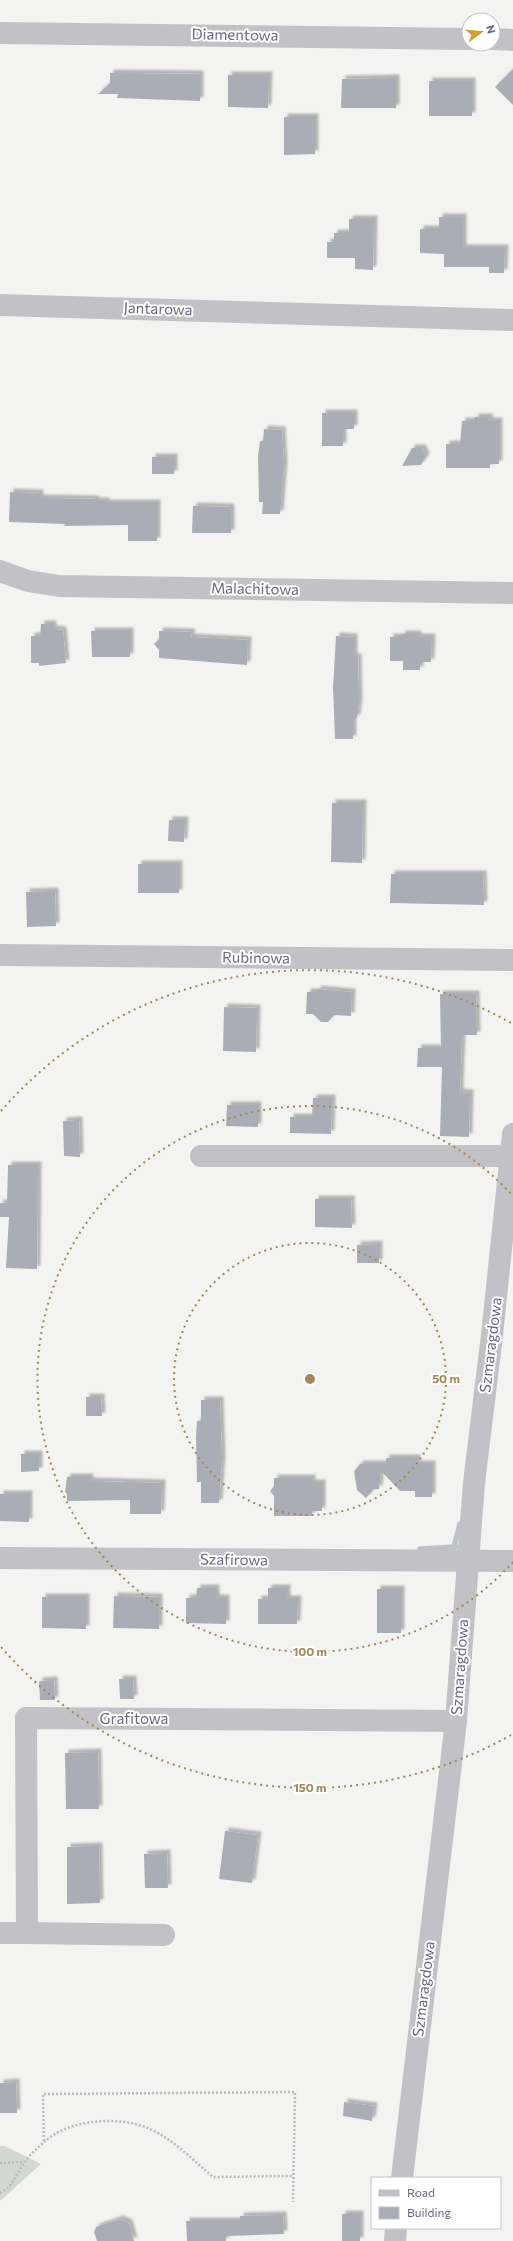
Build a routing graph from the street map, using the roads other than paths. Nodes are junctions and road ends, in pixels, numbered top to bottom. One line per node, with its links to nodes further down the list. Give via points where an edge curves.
1 (0, 33): 2 (street, Diamentowa)
2 (461, 39)
3 (501, 39): 4 (street)
4 (513, 40)
5 (0, 305): 6 (street, Jantarowa)
6 (513, 320)
7 (0, 570): 8 (street, Malachitowa, via 28,581 59,586)
8 (513, 592)
9 (0, 955): 10 (street, Rubinowa)
10 (513, 960)
11 (513, 1134): 13 (street, Szmaragdowa)
12 (201, 1156): 13 (street)
13 (512, 1156): 16 (street, Szmaragdowa)
14 (0, 1558): 16 (street, Szafirowa)
15 (513, 1561): 16 (street, Szafirowa)
16 (467, 1562): 17 (street, Szmaragdowa)
17 (456, 1721): 19 (street, Grafitowa, via 26,1718); 21 (street, Szmaragdowa)
18 (0, 1933): 19 (street)
19 (27, 1933): 20 (street)
20 (164, 1935)
21 (402, 2177)
22 (396, 2229): 23 (street)
23 (394, 2241)

